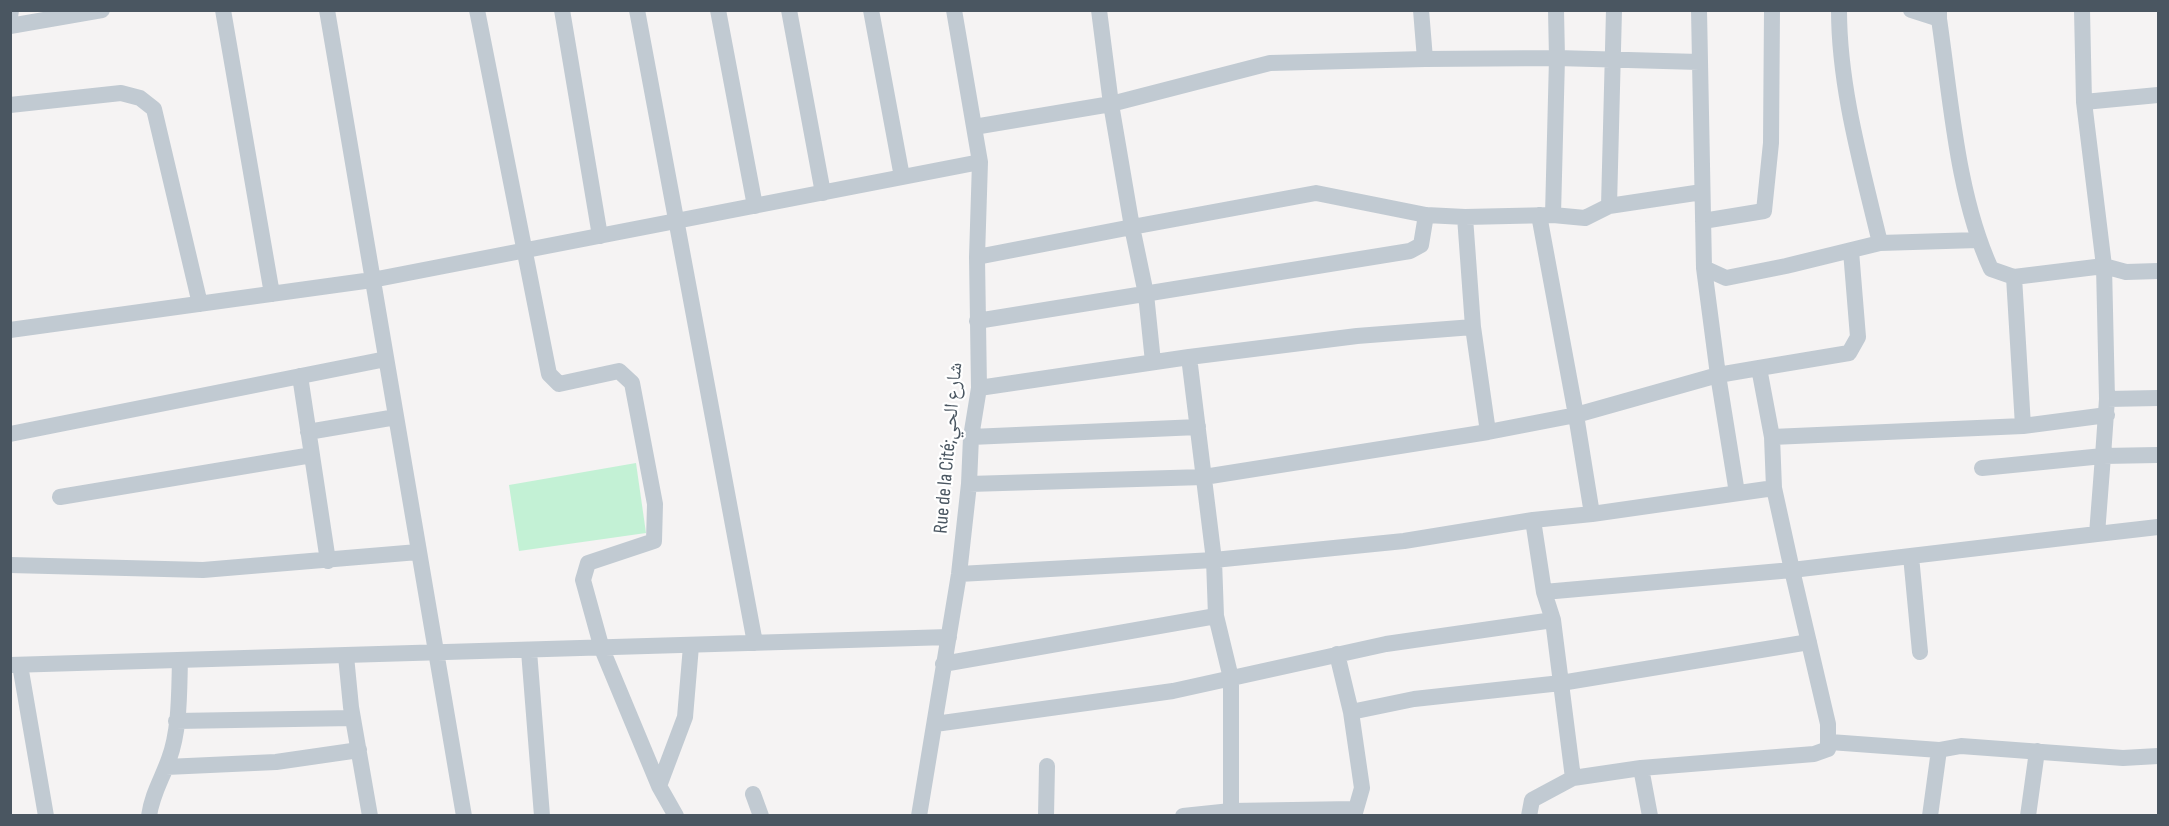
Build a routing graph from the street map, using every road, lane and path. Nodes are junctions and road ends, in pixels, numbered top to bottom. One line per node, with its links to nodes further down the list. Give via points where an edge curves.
1 (11, 10): 22 (street)
2 (102, 10): 23 (street)
3 (223, 10): 56 (street)
4 (327, 10): 55 (street)
5 (477, 10): 48 (street)
6 (562, 10): 45 (street)
7 (637, 10): 42 (street)
8 (718, 10): 37 (street)
9 (789, 10): 36 (street)
10 (871, 10): 34 (street)
11 (954, 10): 32 (street, Rue de la Cité;شارع الحي)
12 (1099, 10): 30 (street)
13 (1421, 10): 25 (street)
14 (1556, 10): 24 (street)
15 (1614, 10): 26 (street)
16 (1699, 10): 27 (street)
17 (1772, 10): 43 (street, via 1771,142 1764,211)
18 (1839, 10): 47 (street, via 1839,38 1856,138)
19 (1911, 10): 21 (street)
20 (2082, 10): 29 (street)
21 (1939, 15): 46 (street, via 1958,144)
22 (10, 17)
23 (10, 26)
24 (1557, 58): 25 (street); 26 (street); 40 (street)
25 (1425, 59): 30 (street, via 1270,63)
26 (1613, 59): 27 (street); 38 (street)
27 (1699, 62): 35 (street)
28 (2158, 95): 29 (street)
29 (2084, 102): 51 (street)
30 (1111, 104): 32 (street); 44 (street)
31 (10, 105): 58 (street, via 121,93 141,98 154,109)
32 (974, 127): 33 (street, Rue de la Cité;شارع الحي)
33 (980, 162): 34 (street); 50 (street, Rue de la Cité;شارع الحي)
34 (902, 177): 36 (street)
35 (1702, 192): 38 (street); 43 (street)
36 (823, 193): 37 (street)
37 (755, 206): 42 (street)
38 (1610, 206): 40 (street, via 1585,218)
39 (1426, 215): 41 (street); 44 (street, via 1316,193); 57 (street, via 1421,245 1410,251)
40 (1546, 215): 41 (street); 71 (street)
41 (1465, 217): 60 (street)
42 (678, 221): 45 (street); 105 (street)
43 (1703, 221): 52 (street)
44 (1132, 227): 50 (street); 57 (street)
45 (600, 236): 48 (street)
46 (1978, 240): 47 (street); 54 (street, via 1991,269)
47 (1880, 243): 49 (street)
48 (524, 250): 55 (street); 107 (street, via 549,374 559,384 619,371 632,383 655,504 654,541 588,562 583,580)
49 (1851, 251): 52 (street, via 1726,278); 65 (street, via 1858,337 1849,353)
50 (977, 257): 59 (street, Rue de la Cité;شارع الحي)
51 (2104, 266): 53 (street, via 2126,272); 54 (street); 70 (street)
52 (1704, 268): 66 (street)
53 (2158, 271)
54 (2014, 277): 73 (street)
55 (372, 280): 56 (street); 63 (street)
56 (272, 294): 58 (street)
57 (1146, 294): 59 (street); 64 (street)
58 (200, 304): 61 (street)
59 (977, 321): 68 (street, Rue de la Cité;شارع الحي)
60 (1473, 327): 62 (street, via 1357,336); 76 (street)
61 (10, 330)
62 (1189, 357): 64 (street); 74 (street)
63 (386, 359): 67 (street); 72 (street)
64 (1153, 362): 68 (street)
65 (1759, 368): 66 (street); 79 (street)
66 (1718, 375): 71 (street); 87 (street)
67 (300, 376): 75 (street); 77 (street)
68 (979, 388): 78 (street, Rue de la Cité;شارع الحي)
69 (2158, 398): 70 (street)
70 (2107, 407): 73 (street); 82 (street)
71 (1576, 415): 76 (street); 89 (street)
72 (396, 417): 75 (street); 93 (street)
73 (2023, 426): 79 (street)
74 (1198, 427): 78 (street); 84 (street)
75 (308, 432): 80 (street)
76 (1488, 432): 84 (street)
77 (10, 434)
78 (971, 437): 85 (street, Rue de la Cité;شارع الحي)
79 (1772, 437): 86 (street)
80 (312, 455): 88 (street); 96 (street)
81 (2158, 455): 82 (street)
82 (2103, 456): 83 (street); 92 (street)
83 (1983, 468)
84 (1204, 477): 85 (street); 95 (street)
85 (969, 484): 99 (street, Rue de la Cité;شارع الحي)
86 (1774, 488): 87 (street); 98 (street)
87 (1737, 493): 89 (street)
88 (60, 497)
89 (1592, 514): 90 (street)
90 (1533, 520): 95 (street, via 1404,541); 100 (street)
91 (2158, 527): 92 (street)
92 (2097, 534): 94 (street)
93 (418, 552): 96 (street); 110 (street)
94 (1911, 556): 98 (street); 109 (street)
95 (1214, 560): 99 (street); 101 (street)
96 (328, 561): 97 (street, via 203,570)
97 (10, 565)
98 (1792, 570): 100 (street); 104 (street)
99 (958, 574): 103 (street, Rue de la Cité;شارع الحي)
100 (1544, 592): 102 (street)
101 (1216, 616): 114 (street); 116 (street)
102 (1553, 620): 111 (street); 117 (street)
103 (949, 637): 105 (street); 114 (street, Rue de la Cité;شارع الحي)
104 (1809, 642): 117 (street); 122 (street, via 1828,724)
105 (755, 644): 106 (street)
106 (691, 646): 107 (street); 131 (street, via 685,717)
107 (602, 649): 108 (street); 131 (street)
108 (529, 651): 110 (street); 139 (street)
109 (1920, 652)
110 (436, 654): 112 (street); 138 (street)
111 (1337, 654): 116 (street); 118 (street)
112 (346, 657): 113 (street); 119 (street)
113 (180, 661): 115 (street); 120 (street)
114 (943, 664): 121 (street, Rue de la Cité;شارع الحي)
115 (16, 665): 135 (street)
116 (1231, 678): 121 (street, via 1173,691); 133 (street)
117 (1561, 683): 118 (street, via 1414,699); 130 (street)
118 (1351, 712): 134 (street, via 1362,788)
119 (353, 718): 120 (street); 123 (street)
120 (176, 721): 128 (street)
121 (935, 724): 142 (street, Rue de la Cité;شارع الحي)
122 (1828, 749): 124 (street, via 1830,742); 129 (street, via 1814,754)
123 (359, 750): 128 (street, via 276,762); 137 (street)
124 (1939, 750): 125 (street, via 1961,746); 147 (street)
125 (2037, 751): 126 (street, via 2122,758); 148 (street)
126 (2158, 756)
127 (1047, 766): 143 (street)
128 (165, 767): 136 (street, via 152,796)
129 (1641, 768): 130 (street); 146 (street)
130 (1573, 778): 145 (street, via 1532,800)
131 (658, 786): 140 (street)
132 (753, 794): 141 (street)
133 (1231, 811): 134 (street); 144 (street)
134 (1354, 812)
135 (46, 816)
136 (150, 816)
137 (370, 816)
138 (464, 816)
139 (542, 816)
140 (676, 816)
141 (761, 816)
142 (919, 816)
143 (1046, 816)
144 (1183, 816)
145 (1529, 816)
146 (1650, 816)
147 (1930, 816)
148 (2028, 816)

